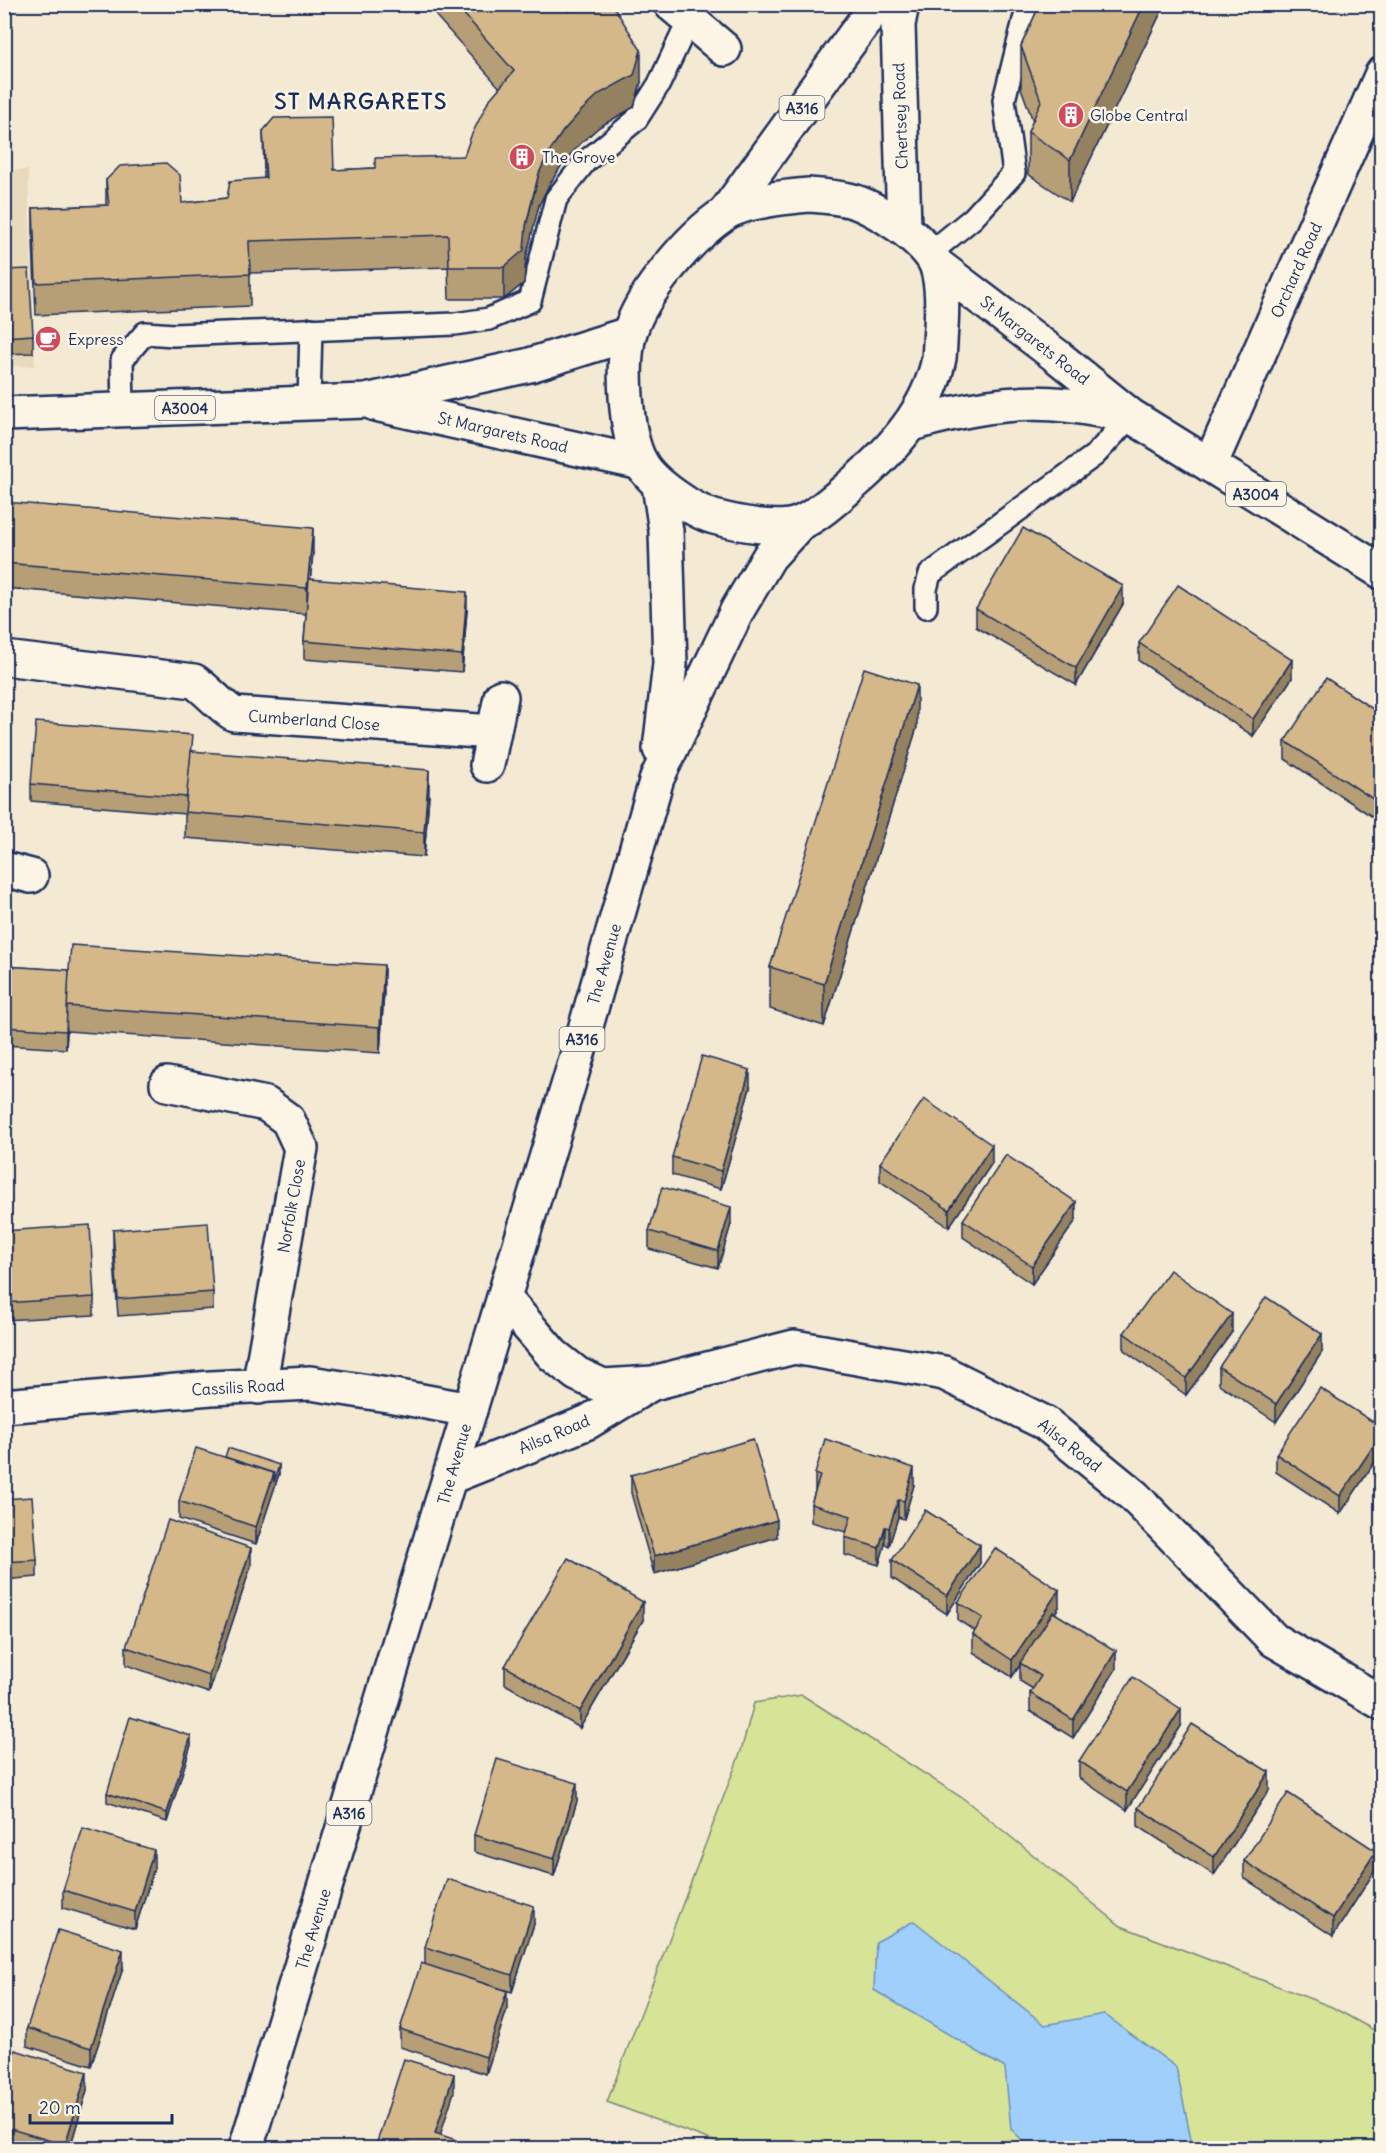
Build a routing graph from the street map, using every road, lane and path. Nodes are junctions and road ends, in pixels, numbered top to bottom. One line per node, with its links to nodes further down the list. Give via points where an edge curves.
1 (877, 4): 7 (main road, A316)
2 (902, 4): 8 (main road, Chertsey Road, via 898,25)
3 (1031, 4): 9 (lane, via 1004,100 1014,173)
4 (680, 12): 5 (main road); 10 (lane, via 659,84 636,120 585,162 556,199 530,301 489,319 455,324)
5 (724, 49)
6 (1382, 74): 18 (main road, Orchard Road)
7 (726, 212): 8 (main road, St Margarets Road, via 772,198 809,195 851,200); 11 (main road, via 691,241 665,273 642,304)
8 (904, 228): 9 (main road, St Margarets Road)
9 (933, 260): 16 (main road, St Margarets Road / A3004); 17 (main road, The Avenue, via 943,305 938,359 926,396)
10 (311, 329): 13 (lane); 14 (lane, via 145,333 122,360)
11 (629, 334): 12 (main road, St Margarets Road / A3004, via 530,365); 19 (main road, The Avenue, via 626,399 631,434)
12 (365, 401): 13 (main road, St Margarets Road / A3004); 19 (main road, St Margarets Road / A3004)
13 (309, 402): 14 (main road, St Margarets Road / A3004)
14 (123, 411): 15 (main road, St Margarets Road / A3004)
15 (4, 414)
16 (1131, 417): 17 (main road, St Margarets Road / A3004, via 1065,405 998,404); 18 (main road, St Margarets Road / A3004); 22 (lane, via 1095,455 930,574)
17 (911, 424): 20 (main road, The Avenue, via 879,461)
18 (1210, 465): 21 (main road, St Margarets Road / A3004)
19 (650, 474): 20 (main road, St Margarets Road, via 711,516 756,525); 27 (main road, The Avenue / A316, via 666,531 670,664)
20 (800, 524): 27 (main road, The Avenue / A316, via 769,557 738,609)
21 (1382, 572)
22 (926, 607)
23 (4, 658): 25 (main road, Cumberland Close, via 194,681 234,714)
24 (501, 697): 25 (main road)
25 (493, 732): 26 (main road)
26 (487, 765)
27 (657, 778): 29 (main road, The Avenue / A316)
28 (167, 1084): 31 (main road, Norfolk Close, via 266,1104 288,1120 301,1148)
29 (504, 1298): 30 (main road, Ailsa Road, via 553,1355 577,1374 603,1386); 33 (main road, The Avenue / A316)
30 (653, 1383): 34 (main road, Ailsa Road, via 588,1422); 35 (main road, Ailsa Road, via 794,1347 944,1373 1045,1423 1134,1496 1274,1640)
31 (259, 1387): 32 (main road, Cassilis Road); 33 (main road, Cassilis Road, via 310,1383)
32 (4, 1406)
33 (470, 1410): 34 (main road, The Avenue / A316)
34 (450, 1477): 36 (main road, The Avenue / A316)
35 (1382, 1703)
36 (246, 2148)

